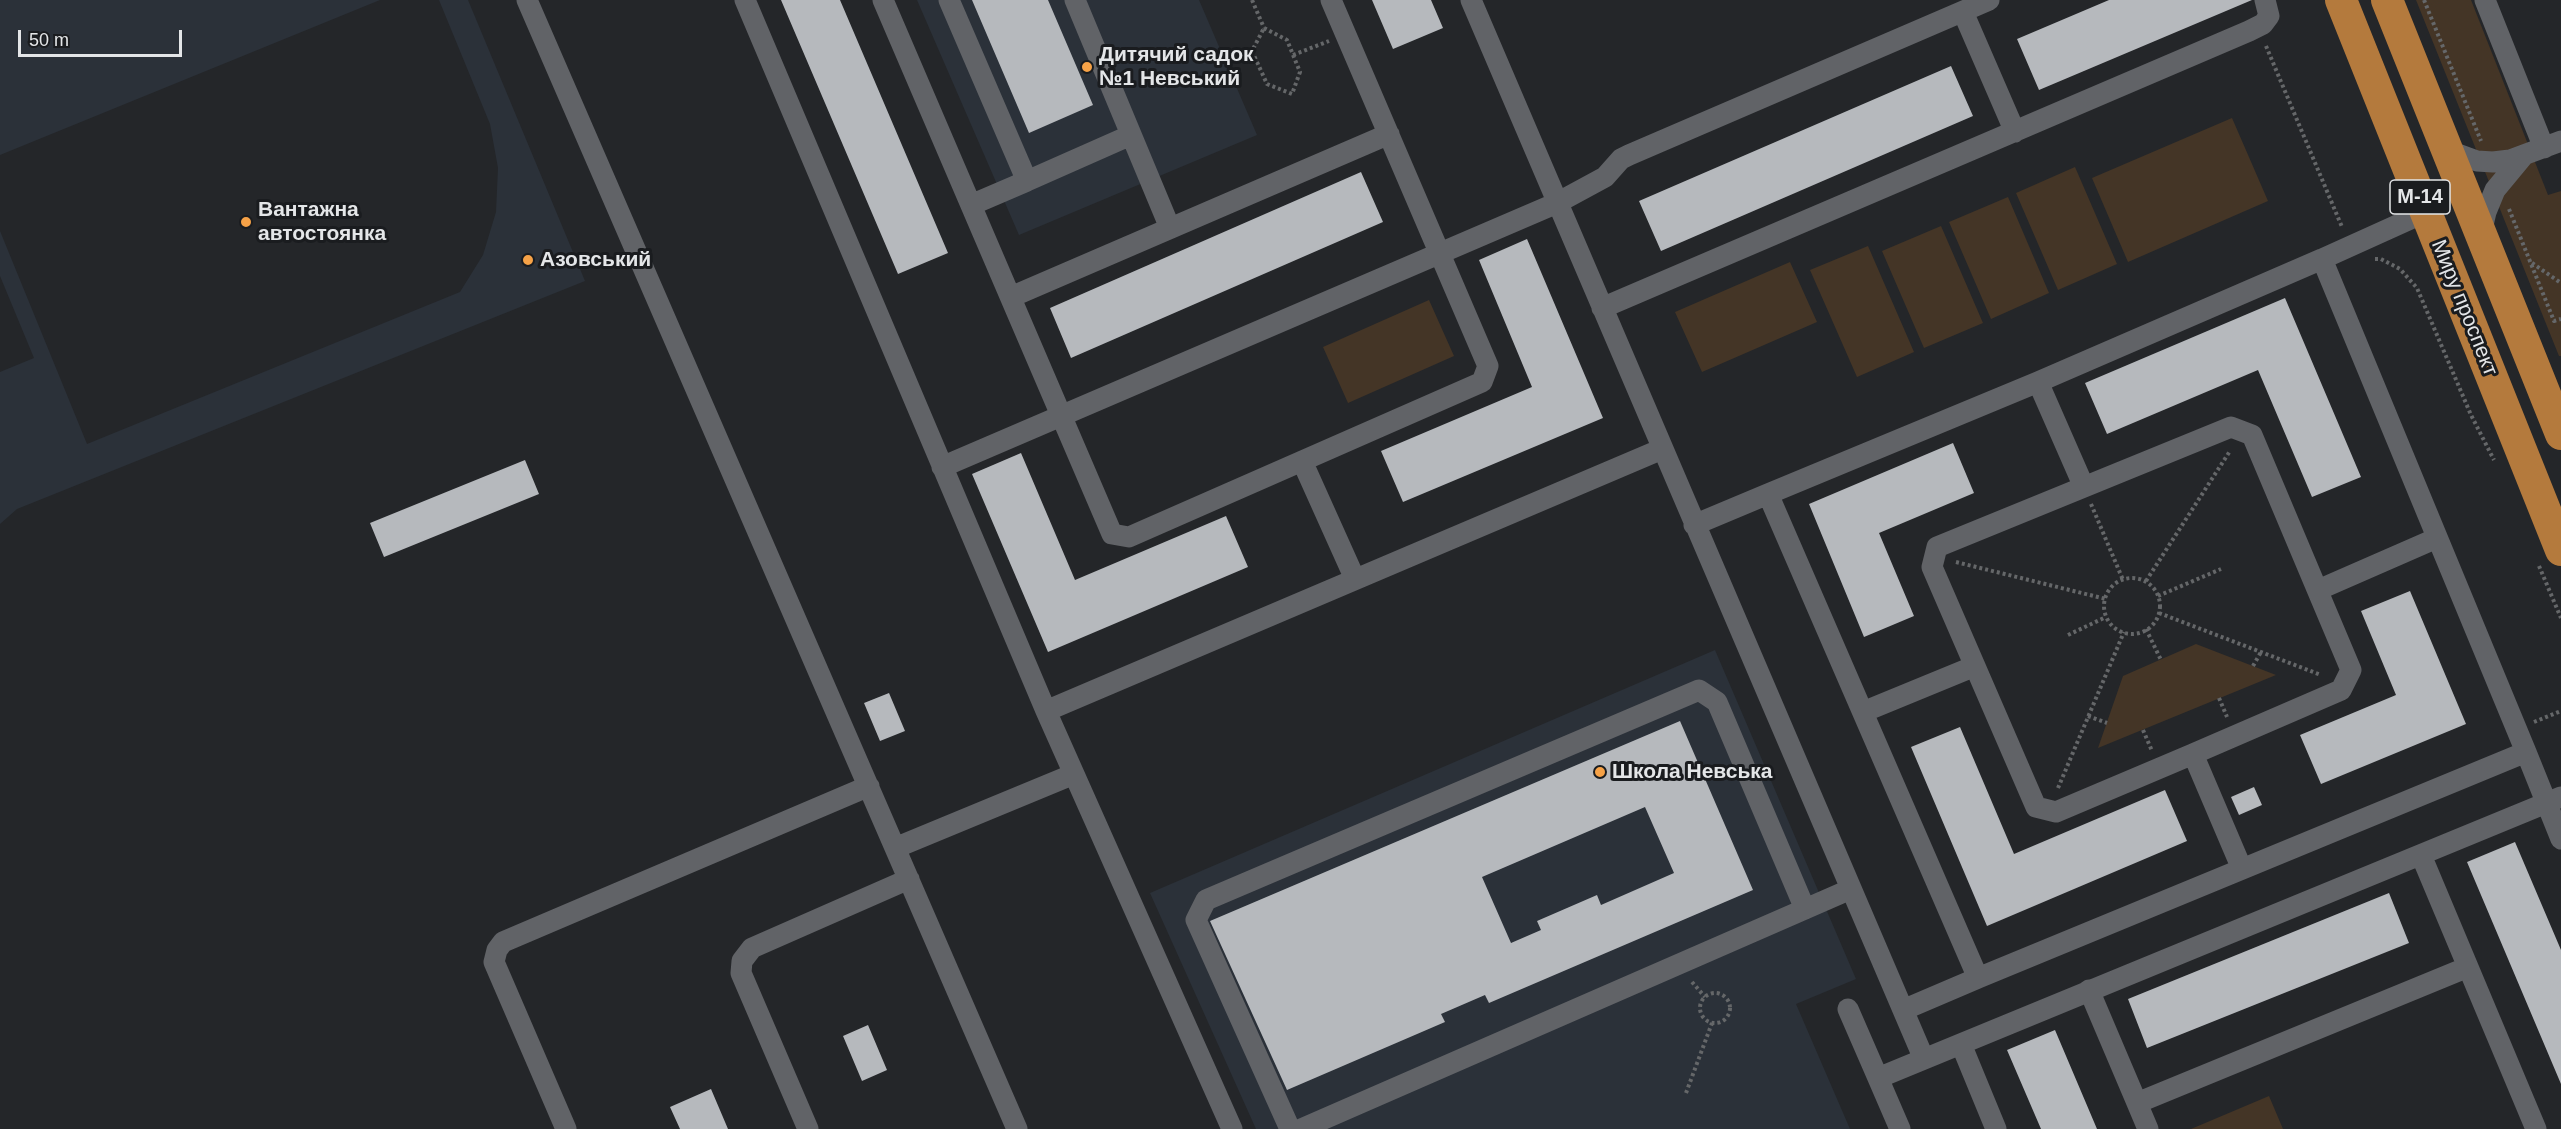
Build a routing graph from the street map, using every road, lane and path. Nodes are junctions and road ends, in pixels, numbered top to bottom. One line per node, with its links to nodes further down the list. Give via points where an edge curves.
1 (527, 0): 82 (lane)
2 (745, 0): 48 (lane)
3 (883, 0): 26 (lane)
4 (949, 0): 24 (lane)
5 (1075, 0): 21 (lane)
6 (1252, 0): 16 (path)
7 (1331, 0): 17 (lane)
8 (1471, 0): 25 (lane)
9 (1989, 0): 14 (lane)
10 (2265, 0): 15 (lane, via 2269,16)
11 (2341, 0): 27 (highway, Миру проспект / М-14)
12 (2388, 0): 23 (highway, Миру проспект / М-14)
13 (2485, 0): 22 (lane)
14 (1963, 12): 19 (lane); 25 (lane, via 1629,155 1605,177)
15 (2258, 27): 19 (lane); 30 (path)
16 (1264, 28): 18 (path, via 1287,40); 18 (path, via 1252,51 1266,84 1292,94 1300,72)
17 (1346, 35): 18 (path); 20 (lane)
18 (1293, 56)
19 (2015, 132): 36 (lane)
20 (1389, 134): 28 (lane); 31 (lane)
21 (1131, 135): 24 (lane); 28 (lane)
22 (2543, 148): 23 (lane, via 2490,162); 29 (lane, via 2495,190)
23 (2447, 150): 29 (highway, Миру проспект / М-14)
24 (1027, 181): 26 (lane)
25 (1557, 203): 31 (lane); 36 (lane)
26 (971, 205): 35 (lane)
27 (2426, 212): 30 (lane); 41 (highway, Миру проспект / М-14)
28 (1170, 228): 35 (lane)
29 (2481, 234): 39 (highway, Миру проспект / М-14)
30 (2350, 246): 32 (lane); 47 (path, via 2358,264 2381,259 2400,269 2418,288 2471,415)
31 (1440, 254): 42 (lane); 46 (lane, via 1488,366 1482,382)
32 (2322, 259): 40 (lane); 52 (lane)
33 (2530, 262): 34 (path)
34 (2561, 283)
35 (1011, 297): 42 (lane)
36 (1602, 308): 45 (lane)
37 (2561, 319): 38 (path)
38 (2554, 321)
39 (2551, 380): 41 (highway); 44 (highway, Миру проспект / М-14)
40 (2038, 382): 49 (lane); 50 (lane)
41 (2499, 395): 53 (highway, Миру проспект / М-14)
42 (1062, 416): 46 (lane, via 1112,534 1129,537); 48 (lane)
43 (2243, 432): 49 (lane, via 2231,428); 58 (path); 59 (lane, via 2252,435)
44 (2561, 434)
45 (1662, 449): 51 (lane); 56 (lane)
46 (1302, 462): 56 (lane)
47 (2496, 462)
48 (942, 467): 73 (lane)
49 (2084, 487): 54 (lane, via 1937,547); 57 (path)
50 (1768, 494): 51 (lane); 75 (lane)
51 (1694, 525): 90 (lane)
52 (2437, 538): 59 (lane); 78 (lane)
53 (2548, 553): 64 (path)
54 (1935, 557): 61 (path); 70 (lane, via 1932,567)
55 (2221, 569): 60 (path)
56 (1355, 579): 73 (lane)
57 (2123, 580): 58 (path); 61 (path, via 2111,587)
58 (2146, 581): 60 (path)
59 (2318, 590): 72 (lane, via 2351,670)
60 (2158, 596): 62 (path)
61 (2106, 599): 63 (path)
62 (2159, 613): 65 (path); 68 (path)
63 (2106, 616): 66 (path); 67 (path)
64 (2561, 618)
65 (2146, 629): 66 (path); 69 (path)
66 (2124, 632): 76 (path)
67 (2068, 635)
68 (2261, 652): 71 (path); 72 (path)
69 (2161, 660)
70 (1975, 666): 75 (lane); 84 (lane, via 2036,807)
71 (2253, 666)
72 (2345, 683): 80 (lane, via 2342,690)
73 (1046, 711): 81 (lane)
74 (2561, 711): 78 (path)
75 (1863, 712): 93 (lane)
76 (2088, 716): 77 (path); 84 (path)
77 (2107, 723)
78 (2516, 730): 79 (lane)
79 (2526, 752): 83 (lane); 88 (lane)
80 (2193, 754): 84 (lane, via 2056,812); 88 (lane)
81 (1074, 774): 86 (lane); 106 (lane)
82 (869, 786): 86 (lane); 103 (lane, via 503,942 494,962)
83 (2554, 800): 85 (lane); 87 (lane)
84 (2048, 810)
85 (2561, 839)
86 (896, 848): 89 (lane)
87 (2421, 855): 92 (lane); 94 (lane)
88 (2242, 869): 93 (lane)
89 (909, 879): 104 (lane, via 752,948 742,961 741,973); 105 (lane)
90 (1851, 889): 91 (lane); 96 (lane)
91 (1805, 909): 107 (lane, via 1717,702 1699,690 1206,900 1196,920); 108 (lane)
92 (2468, 967): 102 (lane); 112 (lane)
93 (1978, 978): 96 (lane)
94 (2089, 990): 98 (lane); 102 (lane)
95 (1848, 1009): 100 (lane)
96 (1903, 1010): 99 (lane)
97 (1712, 1023): 97 (path, via 1702,1016 1700,1007 1704,998 1717,993 1728,1002 1729,1011 1724,1020); 101 (path)
98 (1960, 1044): 99 (lane); 110 (lane)
99 (1924, 1059): 100 (lane)
100 (1878, 1078): 109 (lane)
101 (1686, 1093)
102 (2138, 1103): 111 (lane)
103 (566, 1129)
104 (808, 1129)
105 (1017, 1129)
106 (1232, 1129)
107 (1290, 1129)
108 (1301, 1129)
109 (1900, 1129)
110 (1996, 1129)
111 (2148, 1129)
112 (2536, 1129)

